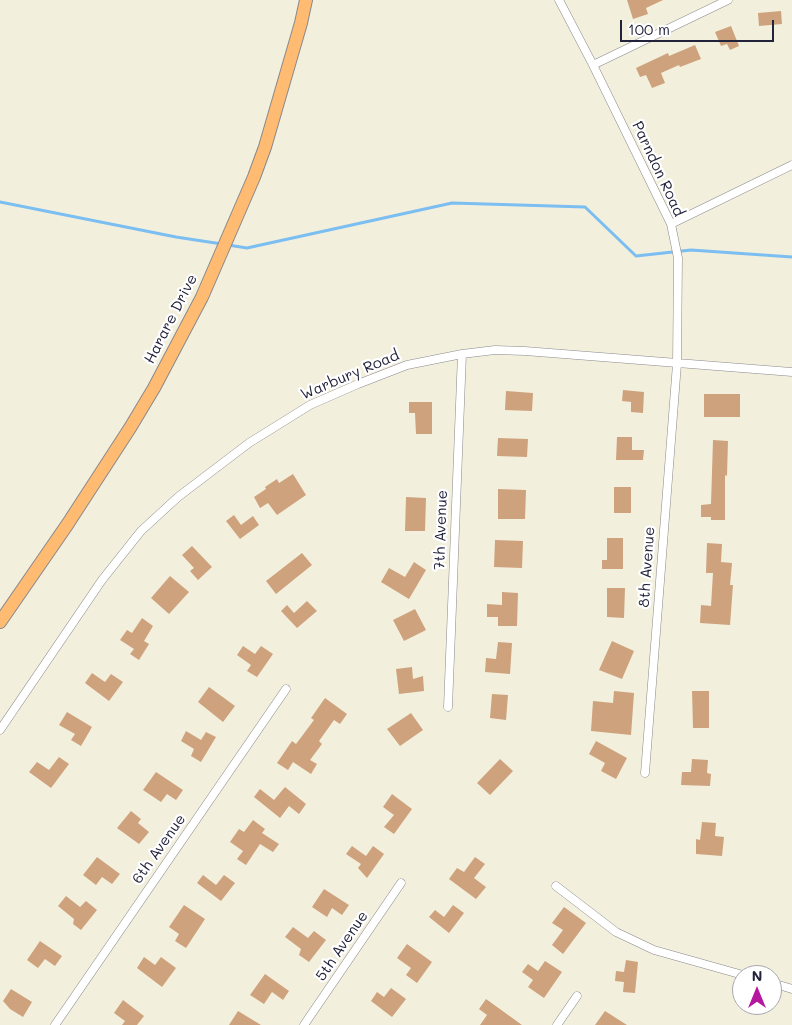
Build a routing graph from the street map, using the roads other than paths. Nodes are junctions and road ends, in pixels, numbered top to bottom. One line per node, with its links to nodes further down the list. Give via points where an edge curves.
1 (306, 0): 10 (main road, Harare Drive, via 254,177 183,335 154,388 67,525)
2 (559, 0): 4 (street, Parndon Road)
3 (728, 0): 4 (street)
4 (593, 65): 6 (street, Parndon Road)
5 (792, 165): 6 (street)
6 (670, 224): 8 (street, Parndon Road, via 678,258)
7 (462, 354): 8 (street, Warbury Road, via 525,351); 12 (street, 7th Avenue); 13 (street, Warbury Road, via 407,365 310,405 249,443 178,497 141,531 102,580)
8 (677, 364): 9 (street, Warbury Road); 14 (street, 8th Avenue)
9 (792, 372)
10 (0, 622)
11 (286, 689): 19 (street, 6th Avenue)
12 (448, 707)
13 (0, 730)
14 (645, 773)
15 (401, 883): 20 (street, 5th Avenue)
16 (556, 886): 17 (street, via 616,932 654,950)
17 (732, 972)
18 (577, 996): 21 (street)
19 (54, 1025)
20 (304, 1025)
21 (557, 1025)

